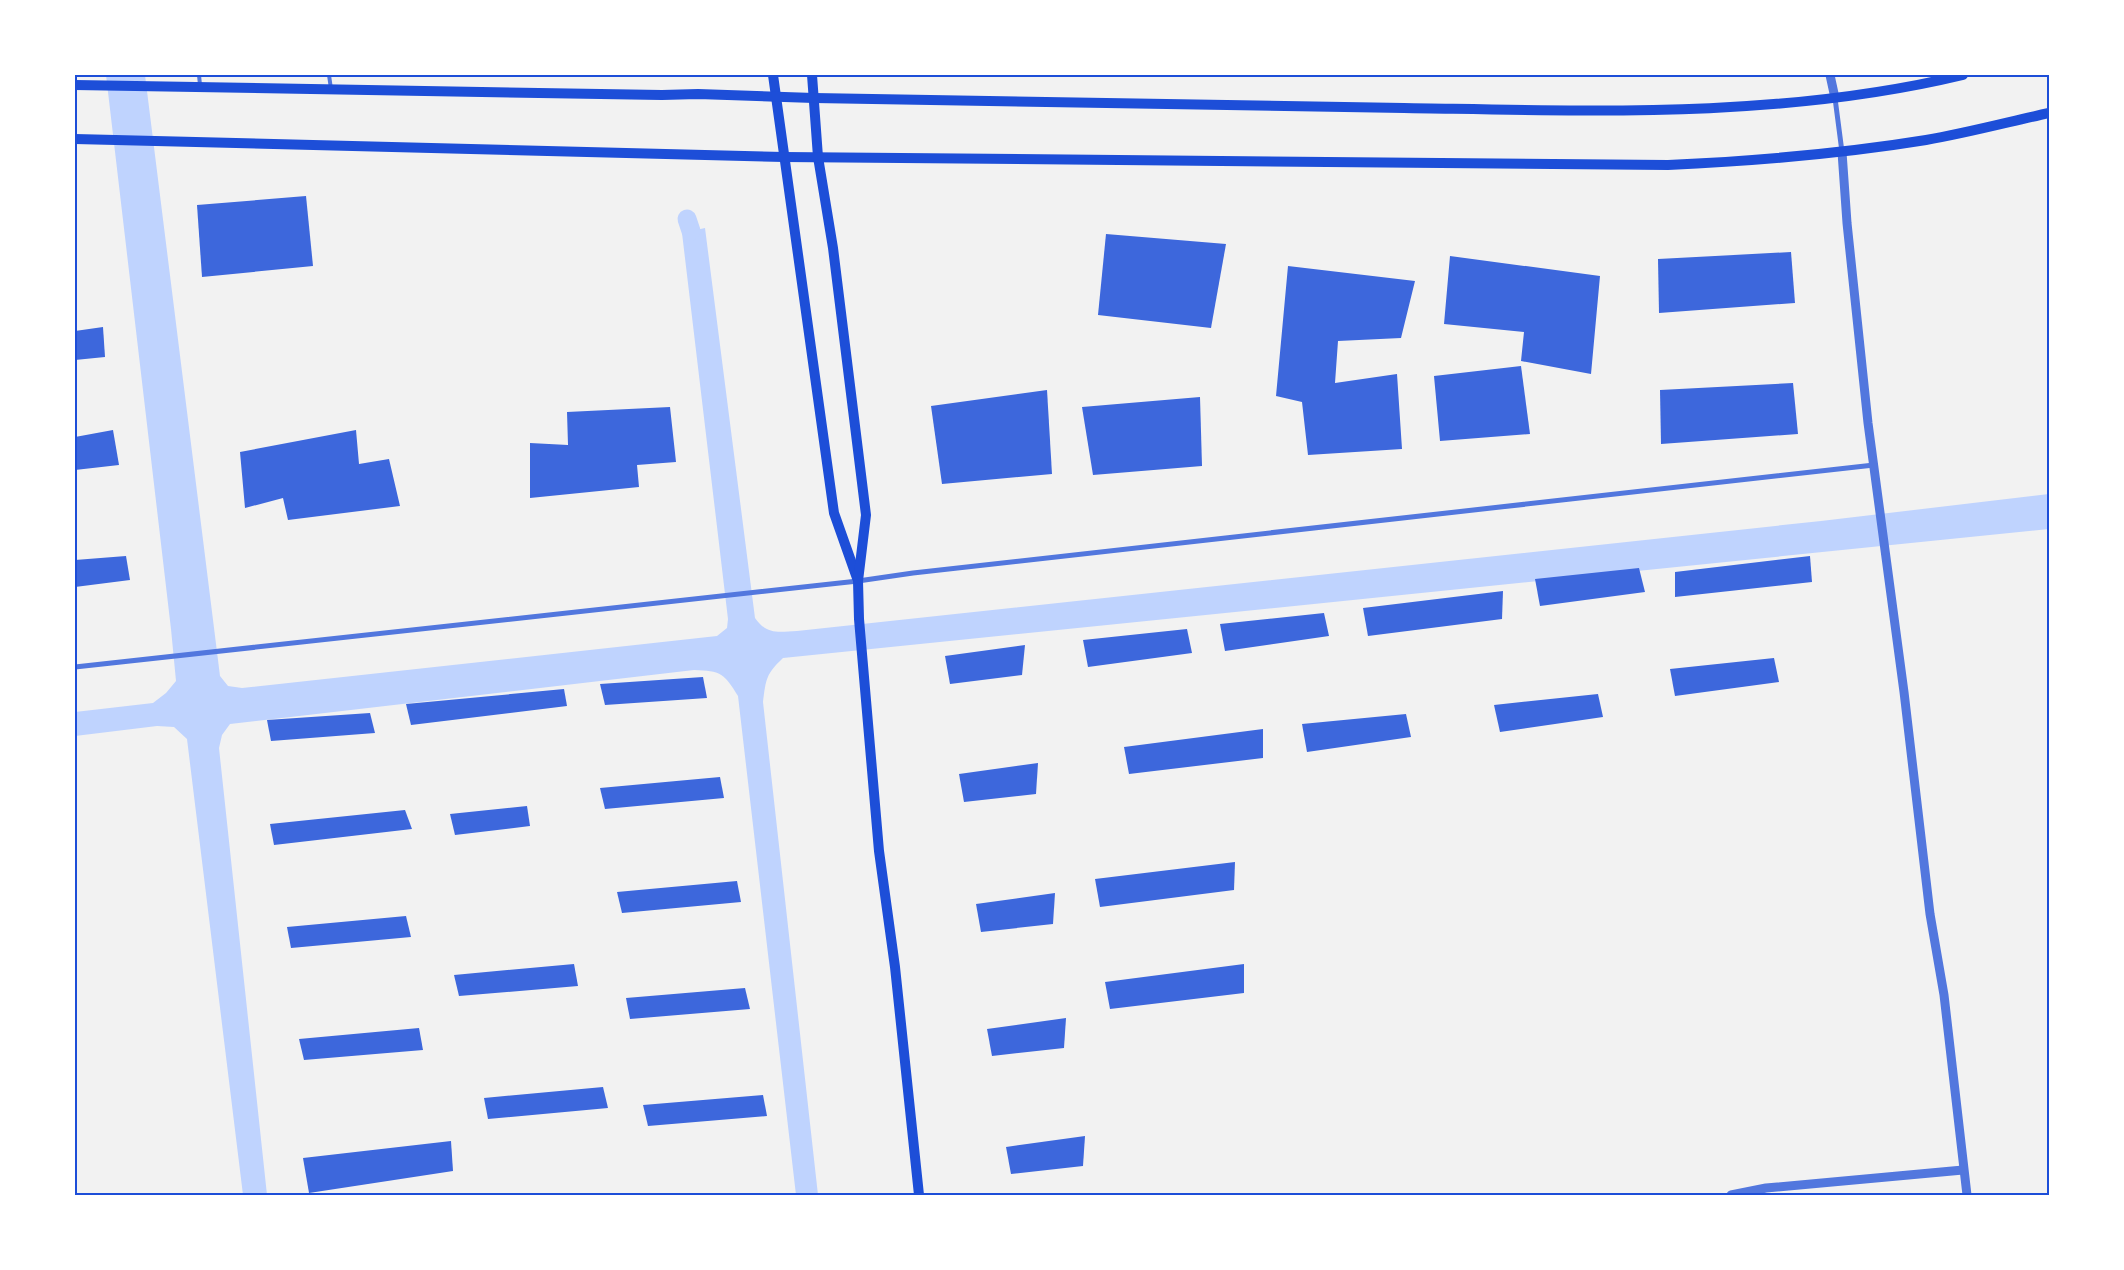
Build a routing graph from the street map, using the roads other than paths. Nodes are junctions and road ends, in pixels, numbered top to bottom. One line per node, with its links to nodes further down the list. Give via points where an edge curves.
1 (199, 75): 8 (lane)
2 (329, 75): 9 (lane)
3 (773, 75): 10 (main road)
4 (812, 75): 11 (main road)
5 (1830, 75): 12 (street)
6 (1963, 75): 12 (main road, via 1918,86)
7 (75, 85): 8 (main road)
8 (200, 87): 9 (main road)
9 (331, 89): 10 (main road)
10 (776, 96): 11 (main road); 16 (main road)
11 (814, 98): 12 (main road, via 1582,111 1750,107); 17 (main road)
12 (1836, 98): 15 (street)
13 (2049, 114): 15 (main road, via 1927,140)
14 (75, 139): 16 (main road)
15 (1842, 152): 17 (main road, via 1668,165); 18 (street)
16 (784, 157): 17 (main road); 19 (main road, via 834,513)
17 (818, 157): 19 (main road, via 833,248 866,515)
18 (1874, 465): 19 (street); 21 (street, via 1930,914 1944,995)
19 (858, 581): 20 (street); 22 (main road, via 879,851)
20 (75, 667)
21 (1963, 1170): 23 (street, via 1766,1188); 24 (street)
22 (919, 1195)
23 (1731, 1195)
24 (1967, 1195)

